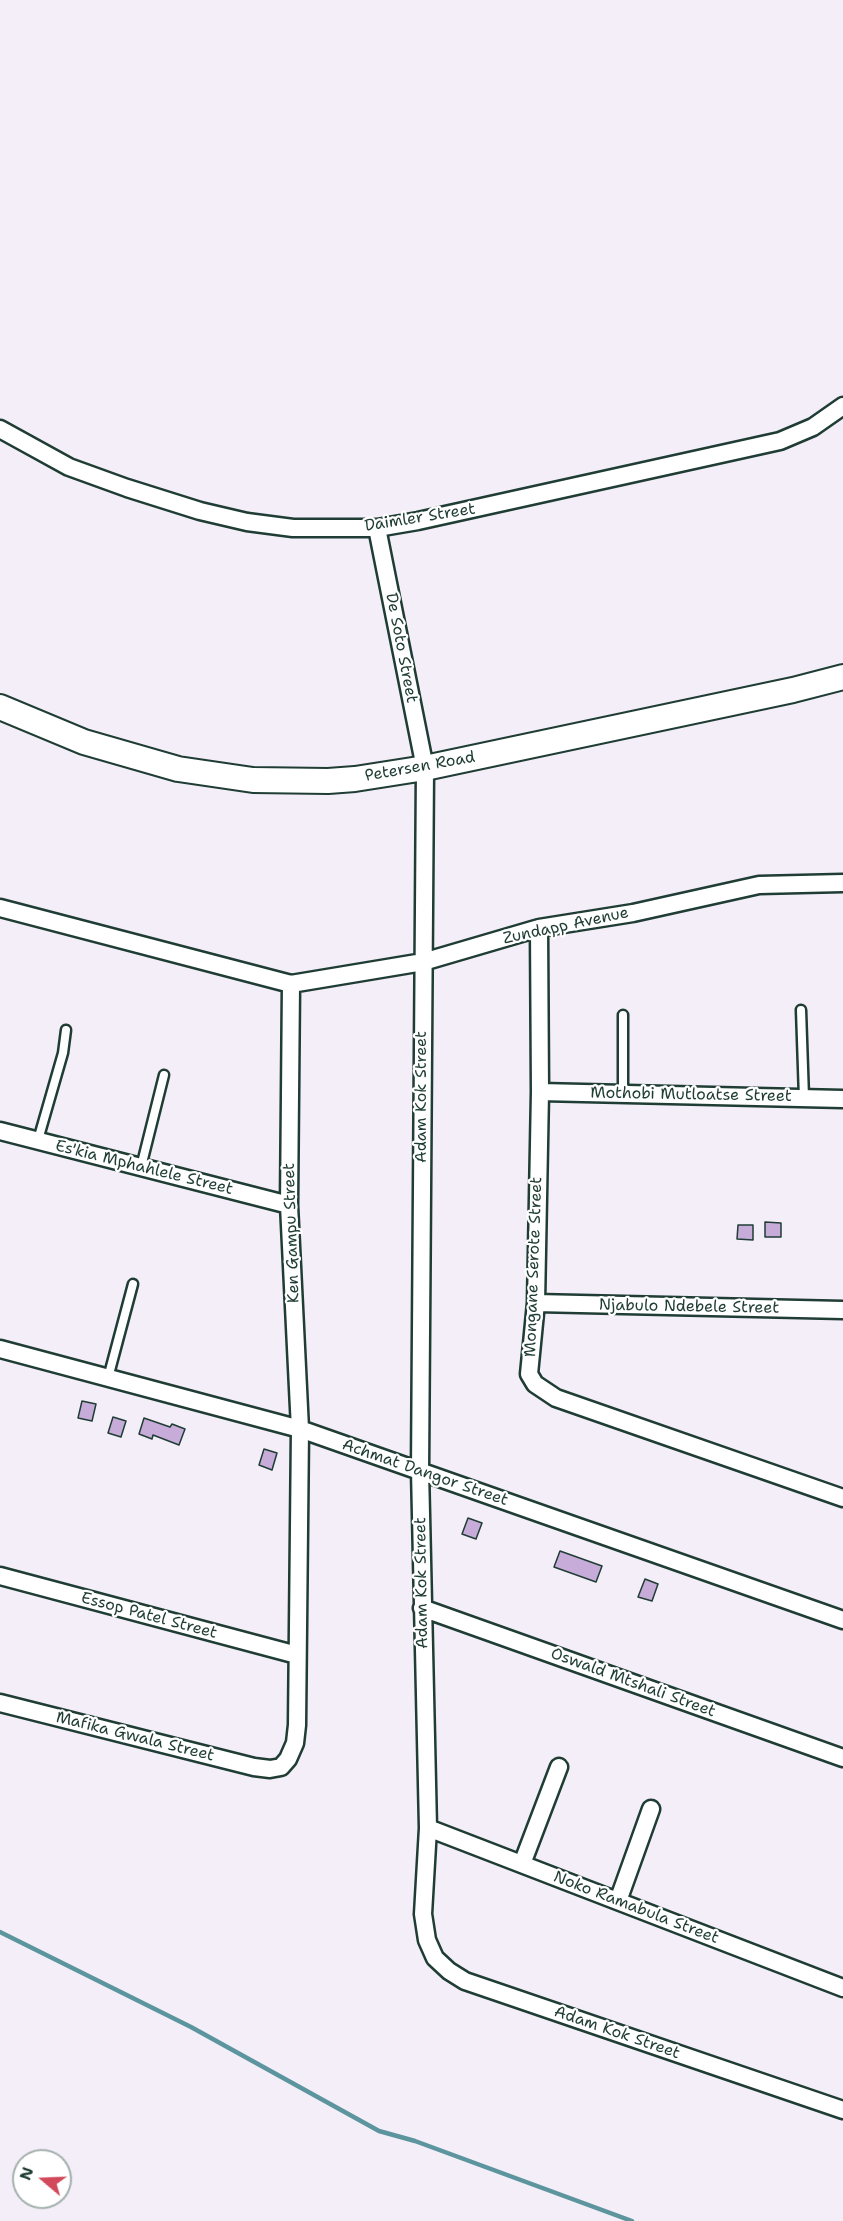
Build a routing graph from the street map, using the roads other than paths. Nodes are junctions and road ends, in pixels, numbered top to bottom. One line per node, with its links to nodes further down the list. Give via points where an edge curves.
1 (843, 406): 3 (street, Daimler Street, via 813,427 780,441)
2 (0, 429): 3 (street, Daimler Street, via 69,466 200,511 293,528)
3 (377, 528): 6 (street, De Soto Street)
4 (843, 677): 6 (street, Petersen Road)
5 (0, 707): 6 (street, Petersen Road, via 84,742 218,776 328,781)
6 (424, 768): 10 (street, Adam Kok Street)
7 (843, 884): 9 (street, Zundapp Avenue, via 759,885)
8 (0, 908): 11 (street)
9 (539, 928): 10 (street, Zundapp Avenue); 16 (street, Mongane Serote Street)
10 (423, 962): 11 (street, Zundapp Avenue); 30 (street, Adam Kok Street)
11 (291, 984): 23 (street, Ken Gampu Street)
12 (801, 1010): 18 (lane)
13 (623, 1015): 17 (lane)
14 (66, 1030): 21 (lane)
15 (164, 1075): 22 (lane)
16 (540, 1092): 17 (street, Mothobi Mutloatse Street); 25 (street, Mongane Serote Street)
17 (623, 1094): 18 (street, Mothobi Mutloatse Street)
18 (804, 1098): 19 (street, Mothobi Mutloatse Street)
19 (843, 1099)
20 (0, 1131): 21 (street, Es'kia Mphahlele Street)
21 (38, 1140): 22 (street, Es'kia Mphahlele Street)
22 (141, 1167): 23 (street, Es'kia Mphahlele Street)
23 (289, 1204): 29 (street, Ken Gampu Street)
24 (133, 1284): 28 (lane)
25 (536, 1303): 26 (street, Njabulo Ndebele Street); 31 (street, Mongane Serote Street, via 529,1374 535,1384 556,1398)
26 (843, 1310)
27 (0, 1349): 28 (street, Achmat Dangor Street)
28 (108, 1378): 29 (street, Achmat Dangor Street)
29 (300, 1429): 30 (street, Achmat Dangor Street); 35 (street, Ken Gampu Street)
30 (420, 1470): 33 (street, Adam Kok Street); 34 (street, Achmat Dangor Street)
31 (843, 1498)
32 (0, 1576): 35 (street, Essop Patel Street)
33 (422, 1608): 37 (street, Oswald Mtshali Street); 41 (street, Adam Kok Street)
34 (843, 1620)
35 (297, 1655): 39 (street, Ken Gampu Street, via 295,1743 281,1767)
36 (0, 1703): 39 (street, Mafika Gwala Street)
37 (843, 1758)
38 (559, 1767): 42 (street)
39 (270, 1769)
40 (651, 1809): 43 (street)
41 (428, 1828): 42 (street, Noko Ramabula Street); 45 (street, Adam Kok Street, via 423,1914 427,1940 435,1958 465,1982)
42 (522, 1864): 43 (street, Noko Ramabula Street)
43 (618, 1901): 44 (street, Noko Ramabula Street)
44 (843, 1988)
45 (843, 2110)

